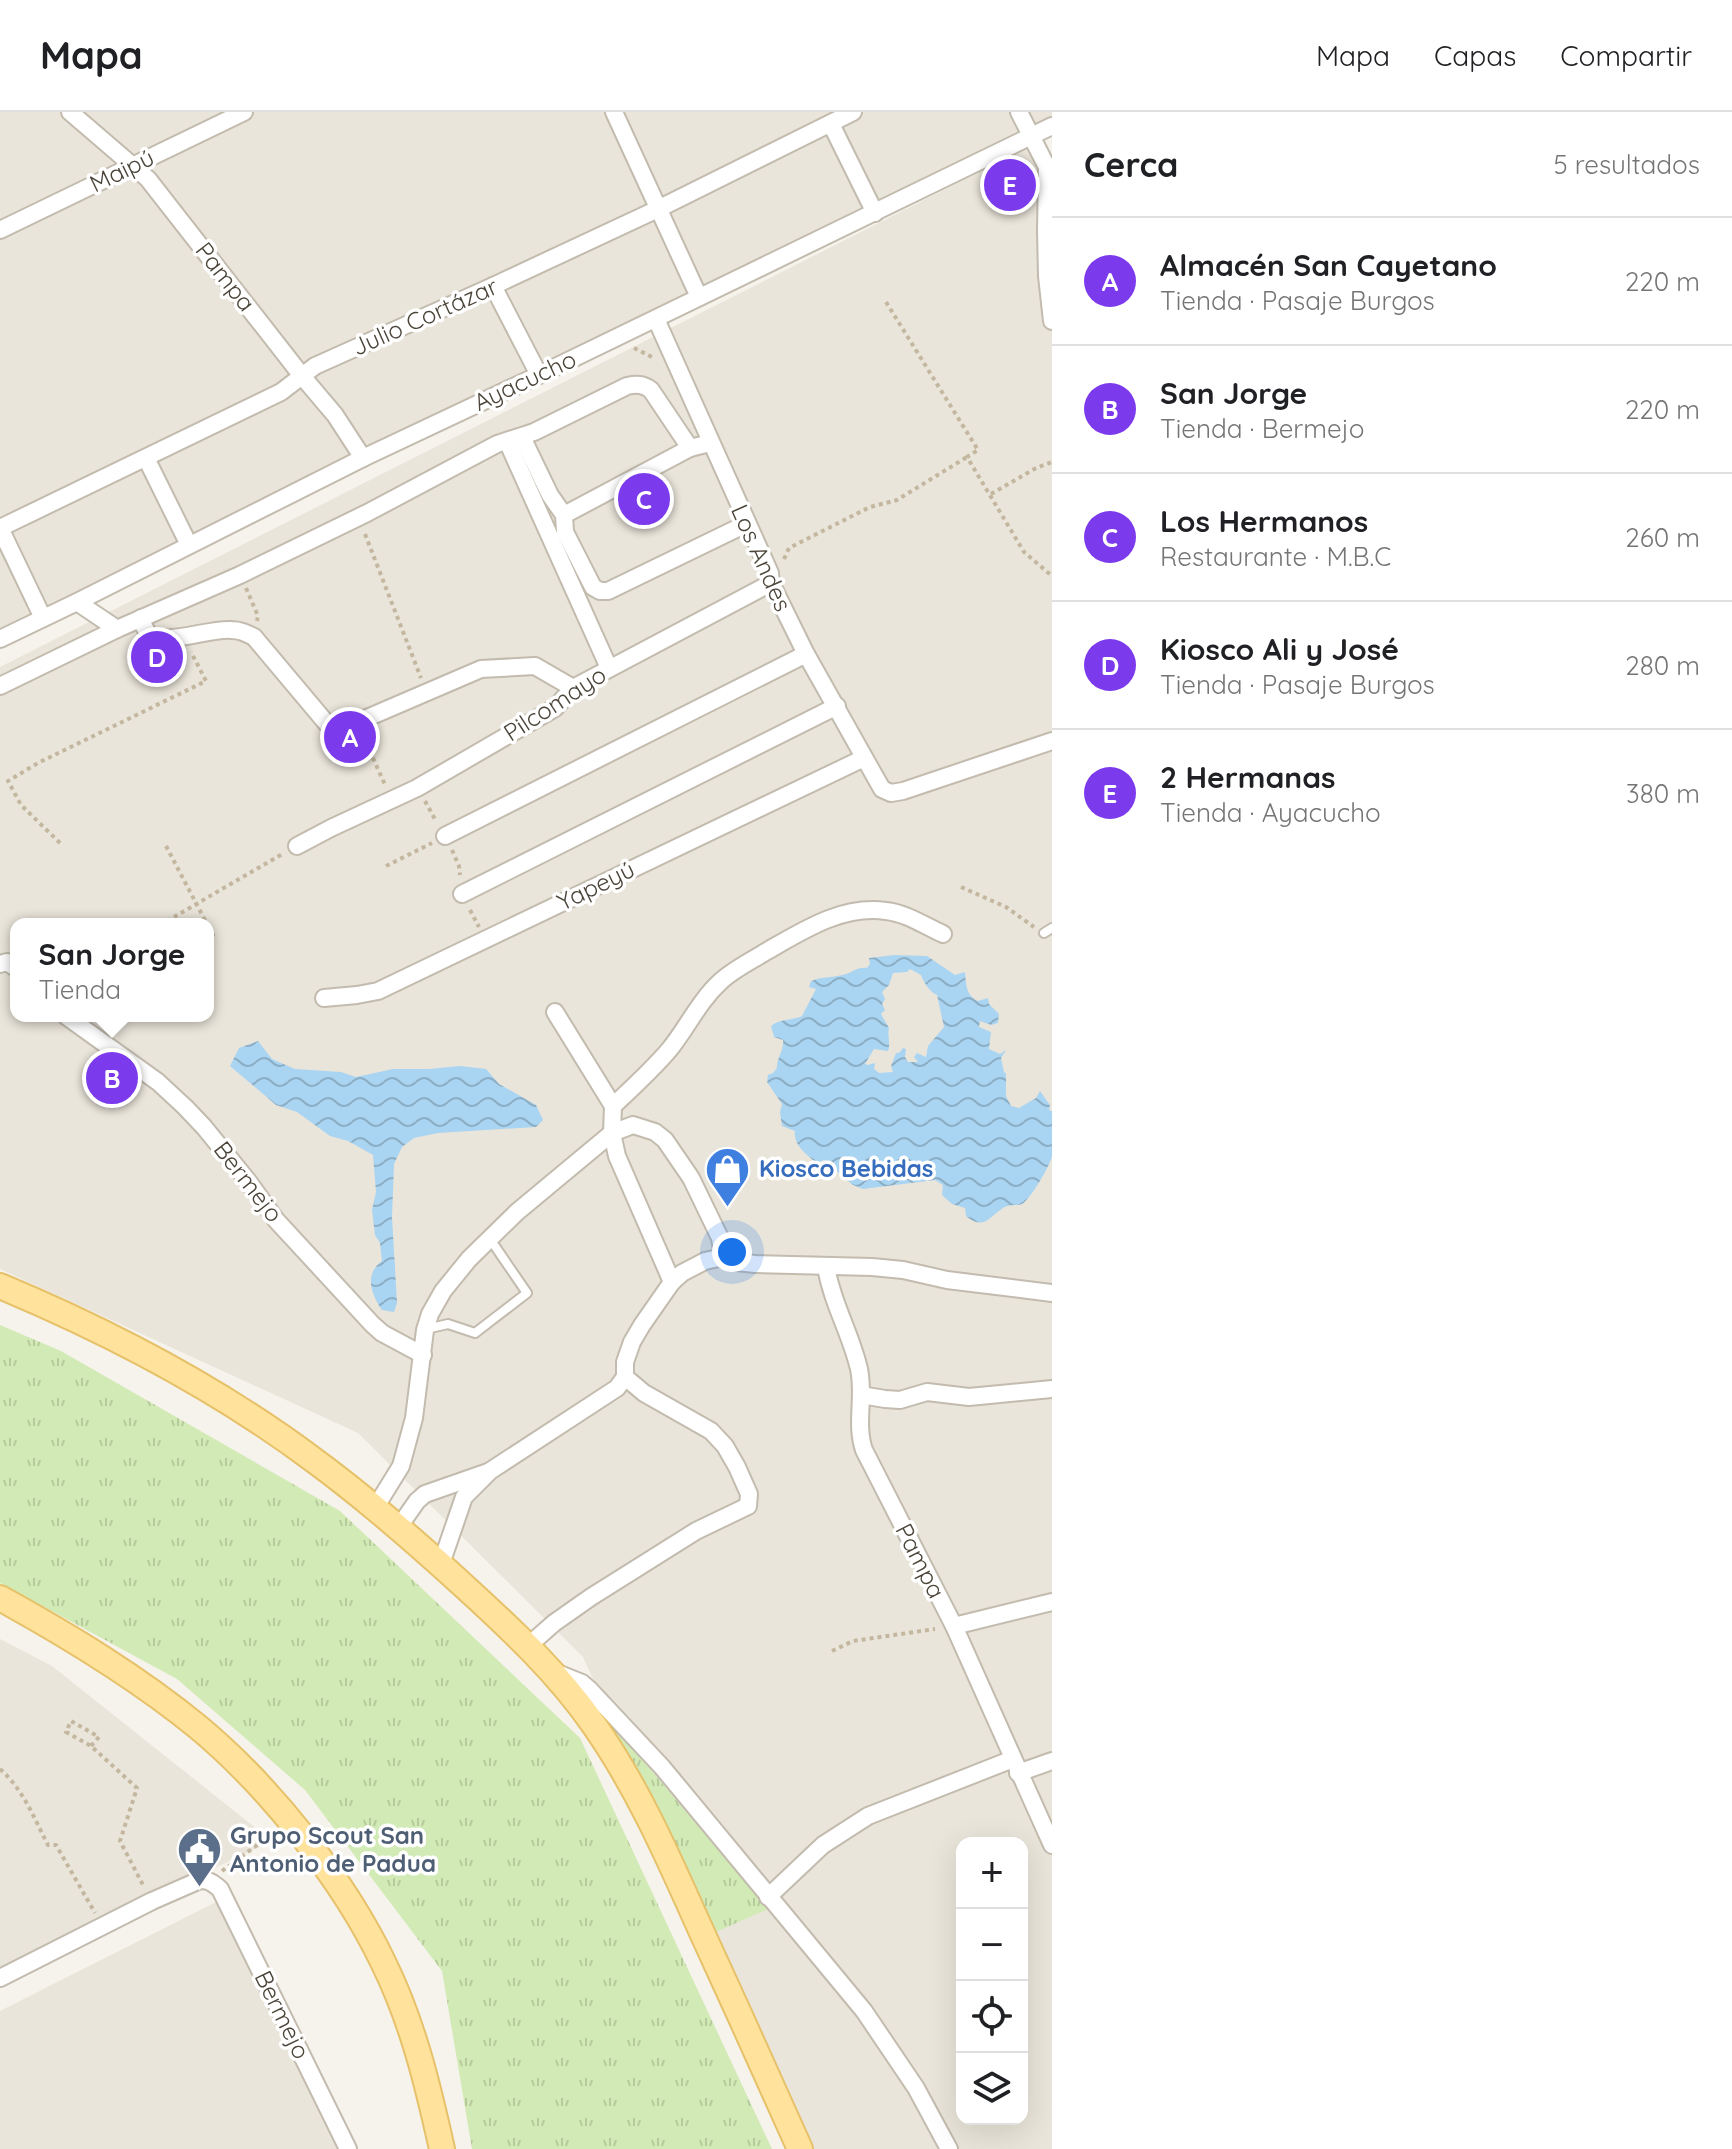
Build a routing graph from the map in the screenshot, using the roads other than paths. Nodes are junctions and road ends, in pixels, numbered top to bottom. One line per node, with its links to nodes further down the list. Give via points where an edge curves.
1 (70, 112): 9 (street, Pampa)
2 (244, 112): 9 (street, Maipú)
3 (614, 112): 10 (street)
4 (853, 112): 6 (street, Julio Cortázar)
5 (1019, 112): 8 (street)
6 (831, 124): 10 (street, Julio Cortázar); 11 (street)
7 (1052, 126): 8 (street, Ayacucho)
8 (1031, 136): 11 (street, Ayacucho); 16 (street, via 1047,167)
9 (133, 165): 12 (street, Maipú); 18 (street, Pampa)
10 (660, 208): 13 (street, Julio Cortázar); 14 (street)
11 (875, 213): 14 (street, Ayacucho)
12 (0, 230)
13 (493, 286): 17 (street); 18 (street, Julio Cortázar)
14 (699, 297): 15 (street, Ayacucho)
15 (656, 319): 17 (street, Ayacucho); 20 (street, Los Andes)
16 (1052, 321)
17 (539, 375): 23 (street, Ayacucho)
18 (302, 376): 22 (street, Julio Cortázar, via 281,392); 23 (street, Pampa)
19 (515, 439): 21 (street, Ayacucho, via 637,384 651,390); 24 (street); 31 (street, Ayacucho); 35 (street)
20 (710, 443): 21 (street); 25 (street, Los Andes)
21 (690, 448): 24 (street)
22 (146, 458): 26 (street, Julio Cortázar); 27 (street)
23 (363, 458): 27 (street, Ayacucho)
24 (564, 515): 25 (street, via 565,532 600,591)
25 (746, 524): 28 (street, Los Andes)
26 (0, 528): 30 (street)
27 (189, 545): 29 (street, Ayacucho)
28 (770, 578): 34 (street, Los Andes); 35 (street, Pilcomayo)
29 (77, 602): 30 (street, Ayacucho); 32 (street)
30 (43, 618): 33 (street, Ayacucho)
31 (141, 618): 32 (street, Ayacucho); 37 (street, via 154,637 228,629 254,637 335,729 481,669 535,666)
32 (117, 629): 36 (street, Ayacucho)
33 (0, 639)
34 (806, 654): 38 (street, Los Andes); 41 (street)
35 (609, 668): 37 (street, Pilcomayo)
36 (0, 686)
37 (573, 688): 42 (street, Pilcomayo, via 555,708 417,788)
38 (837, 706): 40 (street, Los Andes); 43 (street)
39 (1052, 741): 40 (street, Los Andes, via 891,793 882,789)
40 (864, 758): 45 (street, Yapeyú, via 378,991)
41 (445, 836)
42 (297, 846)
43 (462, 894)
44 (943, 934): 48 (street, via 889,911 866,910 819,922 720,982 670,1049)
45 (324, 998)
46 (555, 1012): 48 (street)
47 (74, 1022): 57 (street, Bermejo, via 185,1107 276,1220 372,1324)
48 (613, 1106): 49 (street)
49 (612, 1133): 50 (street); 51 (street, via 633,1125 665,1140 691,1178 720,1238); 53 (street)
50 (490, 1239): 56 (street, via 443,1291); 56 (lane, via 527,1293 475,1333 448,1324)
51 (723, 1257): 52 (street); 53 (street, via 705,1261)
52 (826, 1267): 55 (street, via 888,1268); 60 (street, Pampa, via 860,1372)
53 (672, 1282): 58 (street, via 632,1342)
54 (0, 1286): 62 (main road, via 92,1326 236,1406)
55 (1052, 1293)
56 (425, 1330): 57 (street)
57 (423, 1355): 62 (street, via 401,1466)
58 (625, 1377): 61 (street, via 617,1388); 68 (street, via 711,1431 737,1467 749,1494 748,1506 696,1531 591,1597)
59 (1052, 1389): 60 (street, via 969,1397 927,1392 900,1400)
60 (861, 1395): 67 (street, Pampa, via 864,1450)
61 (490, 1471): 63 (street, via 425,1494); 64 (street, via 464,1497)
62 (375, 1508): 63 (main road)
63 (398, 1528): 64 (main road)
64 (441, 1564): 68 (main road)
65 (0, 1598): 76 (main road, via 107,1661 187,1719 290,1821 358,1914 384,1963 419,2057)
66 (1052, 1602): 67 (street)
67 (954, 1626): 71 (street, Pampa)
68 (528, 1646): 69 (main road)
69 (554, 1672): 73 (street, via 589,1689 662,1767); 77 (main road, via 651,1820)
70 (1052, 1761): 71 (street)
71 (1015, 1766): 72 (street, Pampa); 73 (street, via 868,1816 823,1845)
72 (1052, 1845)
73 (768, 1897): 78 (street, via 864,2011)
74 (0, 1978): 75 (street, Bermejo, via 152,1901 200,1880 214,1883)
75 (348, 2149)
76 (442, 2149)
77 (800, 2149)
78 (949, 2149)

